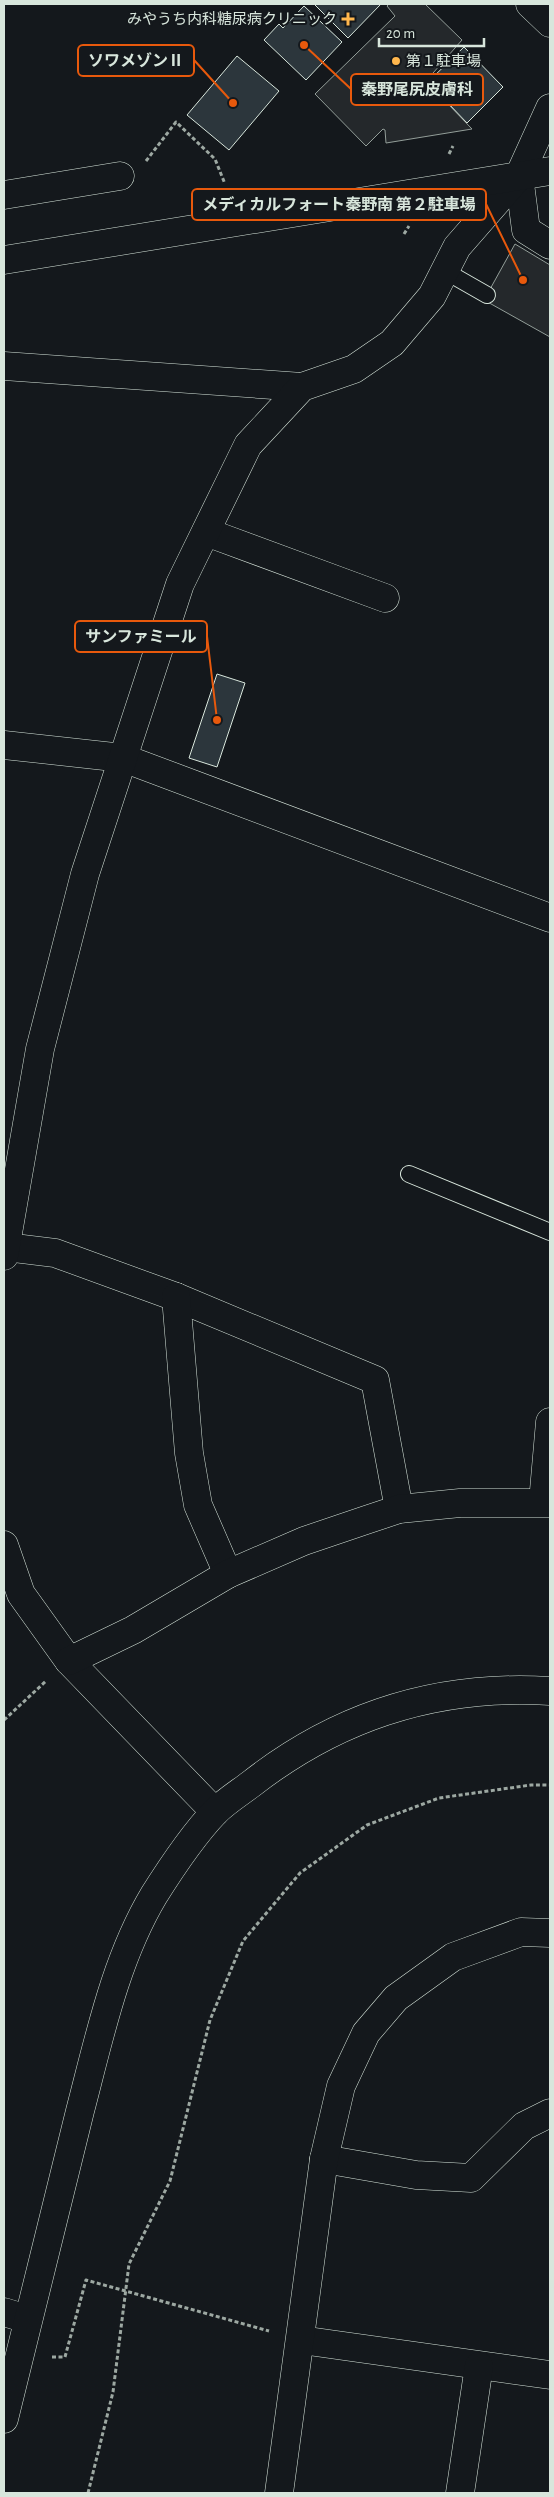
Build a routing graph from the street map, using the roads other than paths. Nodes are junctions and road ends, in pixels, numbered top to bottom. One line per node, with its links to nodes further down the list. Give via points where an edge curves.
1 (530, 4): 2 (street)
2 (550, 23)
3 (550, 108): 6 (street)
4 (132, 170): 7 (street)
5 (550, 171): 6 (street)
6 (519, 176): 8 (street, via 526,230); 9 (street); 10 (street, via 458,247)
7 (4, 195)
8 (550, 244)
9 (4, 260)
10 (445, 272): 11 (lane); 13 (street, via 432,296 392,343 354,369)
11 (487, 295)
12 (4, 366): 13 (street)
13 (302, 387): 14 (street, via 248,445)
14 (206, 532): 15 (street); 17 (street, via 180,584)
15 (385, 598)
16 (4, 745): 17 (street)
17 (123, 758): 18 (street); 21 (street, via 85,874 40,1049)
18 (550, 918)
19 (409, 1174): 20 (lane)
20 (550, 1232)
21 (5, 1252): 22 (street, via 55,1253)
22 (176, 1297): 25 (street, via 375,1380); 27 (street, via 189,1453 198,1504)
23 (550, 1422): 24 (street)
24 (546, 1502): 25 (street, via 460,1503)
25 (399, 1509): 27 (street, via 304,1541)
26 (4, 1545): 28 (street, via 22,1594)
27 (228, 1574): 28 (street, via 133,1630)
28 (69, 1661): 30 (street)
29 (550, 1691): 30 (street, via 516,1689 450,1694 384,1710 329,1732 272,1767)
30 (215, 1812): 34 (street, via 154,1896 131,1942)
31 (550, 1933): 33 (street, via 521,1932 452,1957 396,1998 366,2033 341,2086)
32 (550, 2113): 33 (street, via 524,2126 472,2178 416,2175)
33 (324, 2159): 35 (street)
34 (16, 2315): 38 (street)
35 (301, 2340): 36 (street); 39 (street)
36 (479, 2366): 37 (street); 40 (street)
37 (550, 2375)
38 (4, 2419)
39 (279, 2493)
40 (460, 2493)

